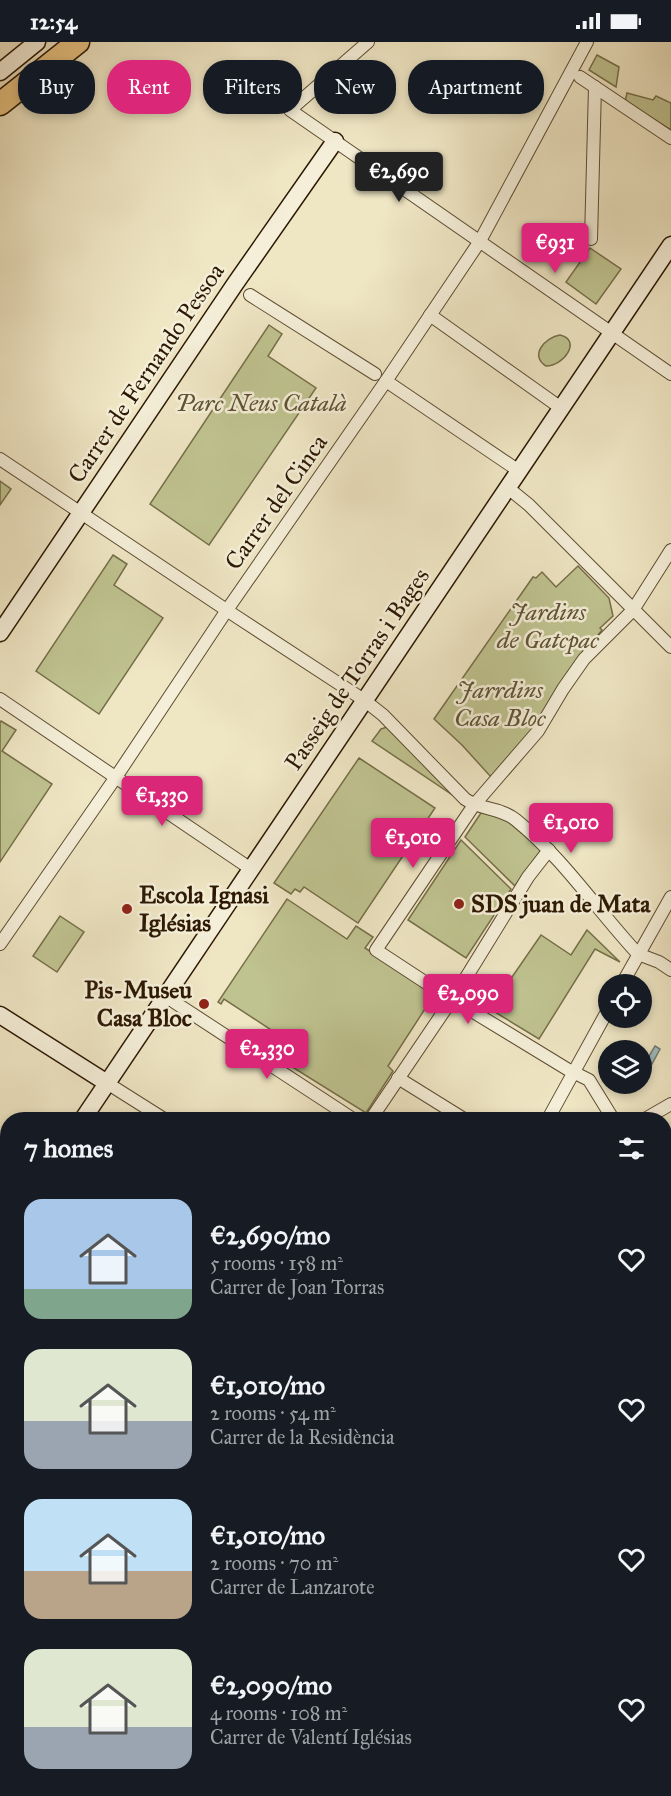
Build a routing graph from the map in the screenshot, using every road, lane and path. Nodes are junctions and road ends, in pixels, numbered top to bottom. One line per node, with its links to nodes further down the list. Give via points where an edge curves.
1 (37, 42): 5 (street)
2 (78, 42): 8 (highway)
3 (368, 42): 10 (street, via 290,110)
4 (587, 42): 12 (street, Carrer del Cinca)
5 (0, 72)
6 (580, 77): 7 (street)
7 (595, 87): 9 (street); 11 (street)
8 (0, 104)
9 (671, 138)
10 (335, 141): 12 (street); 24 (street, Carrer de Fernando Pessoa)
11 (591, 238)
12 (480, 241): 15 (street, Carrer del Cinca); 16 (street)
13 (671, 245): 16 (street, Passeig de Torras i Bages)
14 (250, 295): 17 (street)
15 (430, 315): 19 (street, Carrer del Cinca); 20 (street)
16 (612, 332): 18 (street); 20 (street, Passeig de Torras i Bages)
17 (375, 374)
18 (671, 374)
19 (386, 381): 22 (street); 26 (street, Carrer del Cinca)
20 (561, 408): 22 (street, Passeig de Torras i Bages)
21 (0, 459): 24 (street)
22 (519, 471): 23 (street, Passeig de Torras i Bages)
23 (508, 488): 27 (street); 31 (street, Passeig de Torras i Bages)
24 (82, 513): 26 (street); 28 (street, Carrer de Fernando Pessoa)
25 (671, 550): 27 (street)
26 (227, 610): 31 (street); 32 (street, Carrer del Cinca)
27 (633, 610): 29 (street); 33 (street, via 584,659 538,731)
28 (0, 633)
29 (671, 647)
30 (0, 699): 32 (street)
31 (364, 700): 33 (street); 35 (street, Passeig de Torras i Bages)
32 (116, 777): 35 (street); 37 (street, Carrer del Cinca)
33 (474, 805): 34 (street, via 514,818); 42 (street, via 376,950)
34 (549, 850): 38 (street); 42 (street)
35 (251, 869): 41 (street, Passeig de Torras i Bages)
36 (671, 897): 38 (street)
37 (0, 944)
38 (638, 954): 39 (street); 40 (street)
39 (671, 970)
40 (627, 974)
41 (165, 996): 47 (street, Passeig de Torras i Bages); 51 (street)
42 (452, 999): 45 (street); 46 (street)
43 (0, 1015): 47 (street)
44 (598, 1028): 45 (street)
45 (575, 1072): 54 (street); 55 (street, via 589,1080)
46 (398, 1078): 52 (street); 53 (street)
47 (107, 1083): 49 (street, Passeig de Torras i Bages); 50 (street)
48 (671, 1104): 56 (street)
49 (87, 1112)
50 (153, 1112)
51 (342, 1112)
52 (376, 1112)
53 (453, 1112)
54 (552, 1112)
55 (609, 1112)
56 (657, 1112)

